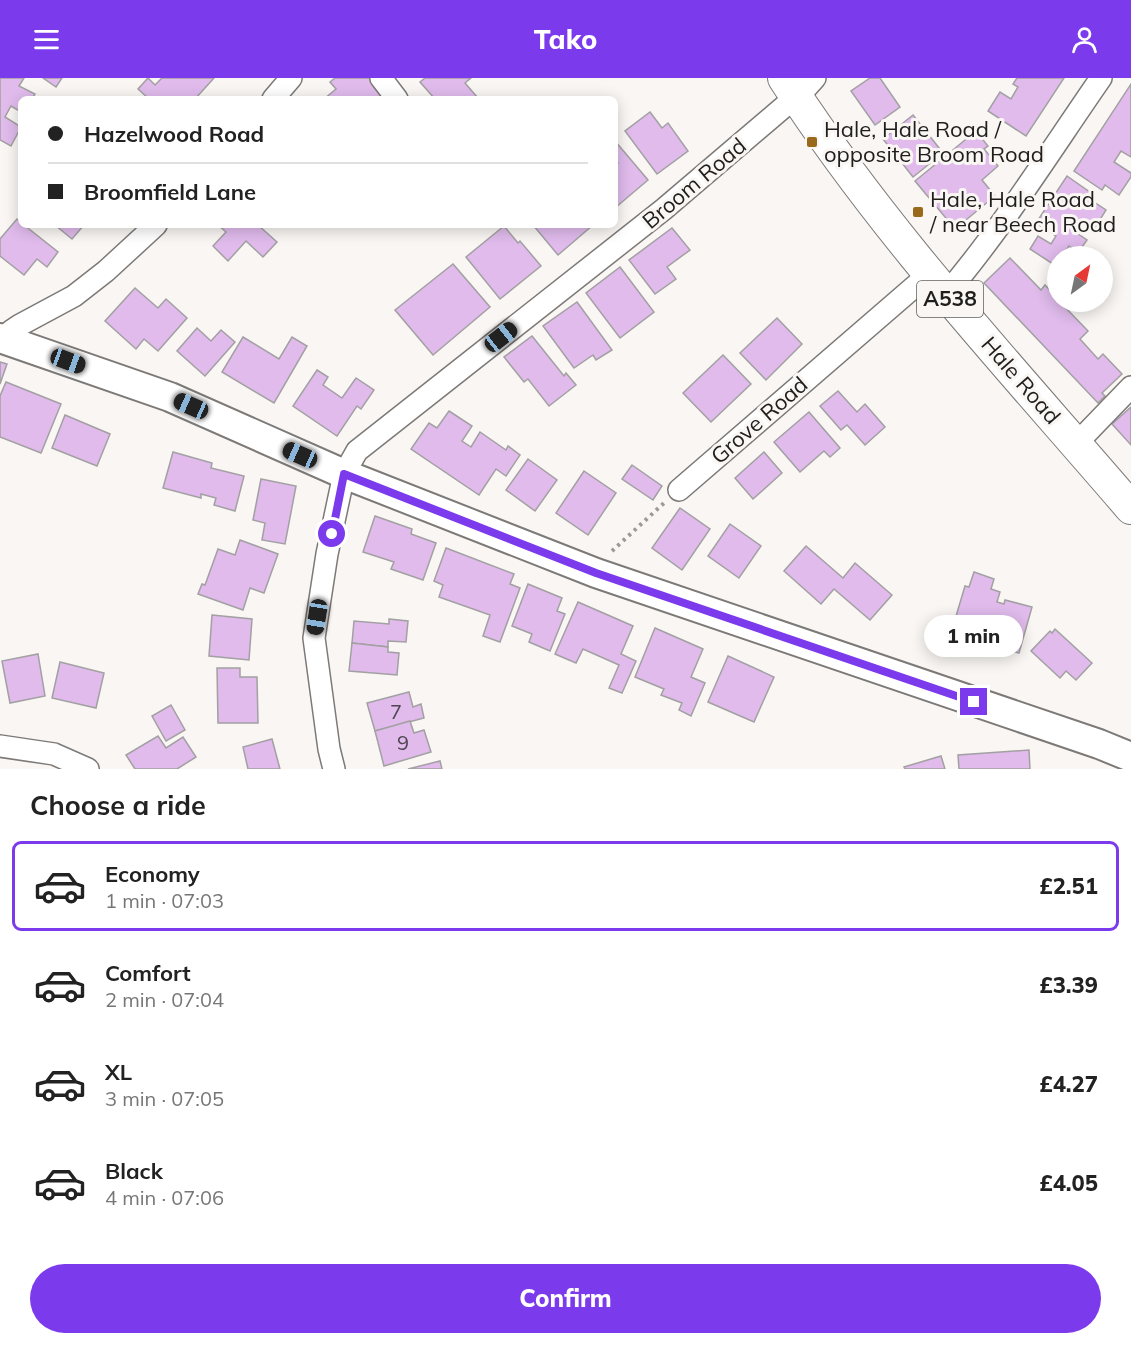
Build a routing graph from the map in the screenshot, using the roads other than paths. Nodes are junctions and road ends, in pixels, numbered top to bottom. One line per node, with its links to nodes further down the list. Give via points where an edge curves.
1 (291, 78): 5 (street)
2 (381, 78): 6 (street)
3 (1101, 78): 8 (street, Grove Road, via 1013,205)
4 (798, 84): 8 (main road, Hale Road / A538, via 856,181); 12 (street, Broom Road, via 664,209 357,451)
5 (276, 96)
6 (395, 96)
7 (153, 228): 9 (street, via 74,296 20,325)
8 (938, 284): 11 (main road, Hale Road / A538); 13 (street, Grove Road)
9 (4, 339): 12 (main road, via 170,397)
10 (1131, 387): 11 (street)
11 (1076, 444): 14 (main road, Hale Road / A538)
12 (344, 474): 16 (main road, via 596,573); 18 (street, via 314,638)
13 (678, 490)
14 (1131, 508)
15 (0, 746): 17 (street, via 54,754)
16 (1131, 757)
17 (88, 769)
18 (334, 769)

